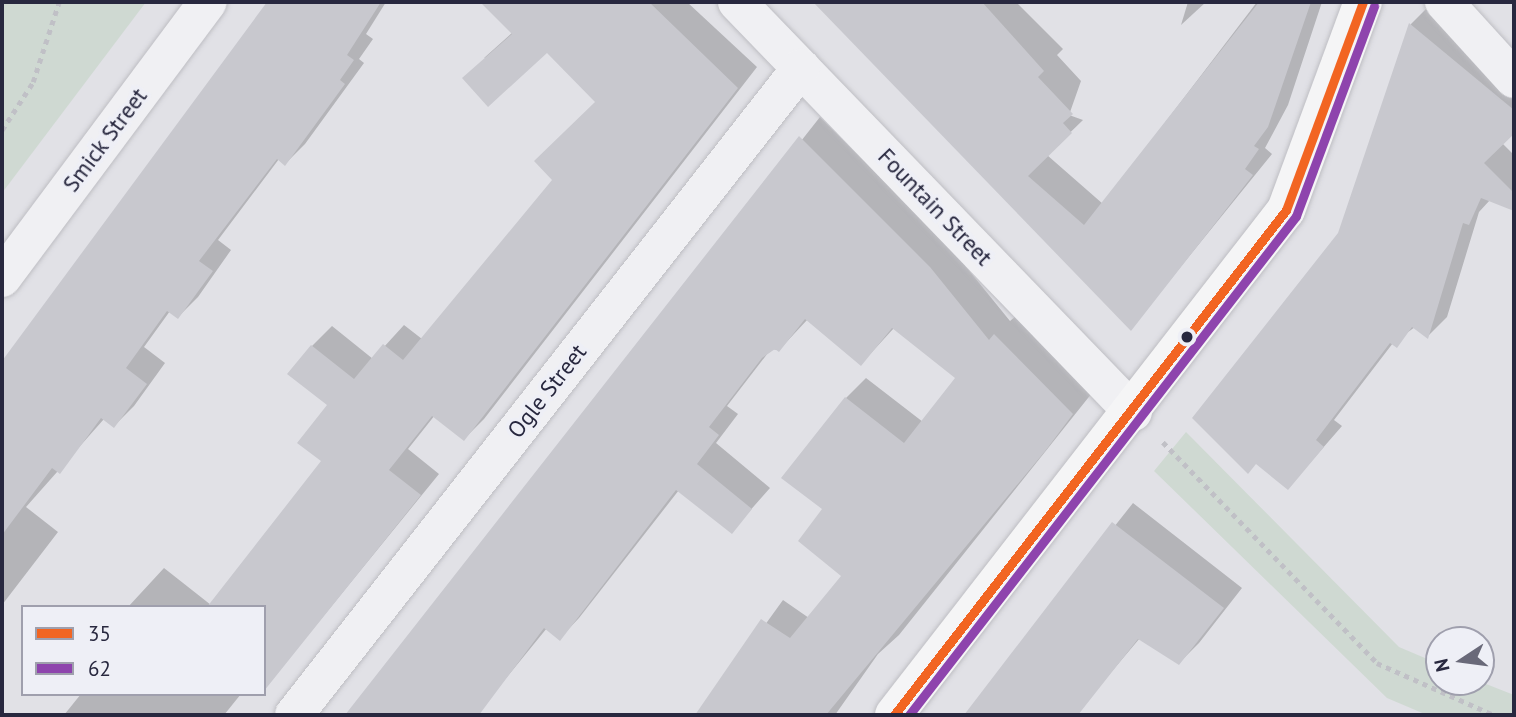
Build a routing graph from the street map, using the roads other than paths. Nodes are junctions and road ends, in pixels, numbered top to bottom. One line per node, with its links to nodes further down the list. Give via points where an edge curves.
1 (208, 2): 7 (street, Smick Street)
2 (737, 2): 5 (street, Fountain Street)
3 (1363, 2): 8 (main road, via 1286,209)
4 (1444, 2): 6 (street)
5 (801, 68): 8 (street, Fountain Street); 9 (street, Ogle Street)
6 (1514, 79)
7 (2, 278)
8 (1133, 412): 10 (main road)
9 (294, 715)
10 (894, 715)

